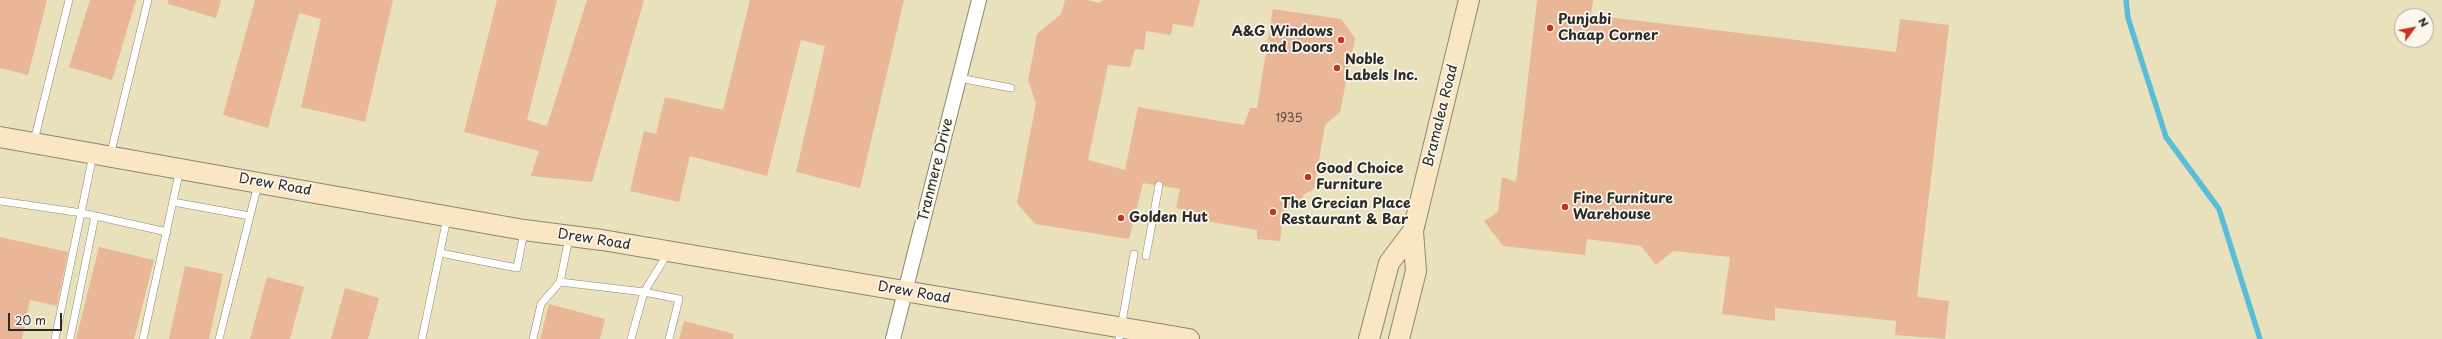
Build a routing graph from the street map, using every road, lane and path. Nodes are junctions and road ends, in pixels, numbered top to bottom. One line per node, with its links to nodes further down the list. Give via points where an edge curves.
1 (69, 0): 8 (lane)
2 (148, 0): 9 (lane)
3 (979, 0): 5 (street, Tranmere Drive)
4 (1469, 0): 20 (street, Bramalea Road)
5 (959, 78): 6 (lane); 29 (street, Tranmere Drive)
6 (1011, 88)
7 (0, 137): 8 (street, Drew Road)
8 (33, 143): 9 (street, Drew Road)
9 (102, 155): 10 (street, Drew Road); 15 (lane)
10 (180, 168): 11 (street, Drew Road); 14 (lane)
11 (259, 181): 17 (lane); 18 (street, Drew Road)
12 (1159, 186): 26 (lane)
13 (0, 201): 15 (lane)
14 (173, 202): 17 (lane); 21 (lane)
15 (82, 213): 16 (lane); 31 (lane)
16 (95, 216): 21 (lane); 32 (lane)
17 (250, 216): 34 (lane)
18 (448, 216): 19 (street, Drew Road); 24 (lane)
19 (524, 230): 22 (street, Drew Road); 24 (lane, via 517,268)
20 (1413, 231): 41 (street, Bramalea Road, via 1389,263); 42 (street, Bramalea Road, via 1416,271)
21 (167, 232): 33 (lane)
22 (569, 236): 23 (street, Drew Road); 27 (lane)
23 (668, 252): 28 (lane); 29 (street, Drew Road)
24 (440, 253): 35 (lane)
25 (1134, 254): 30 (lane)
26 (1146, 256)
27 (560, 282): 28 (lane); 36 (lane, via 541,304)
28 (644, 292): 37 (lane); 38 (lane, via 679,299)
29 (905, 292): 30 (street, Drew Road); 39 (street, Tranmere Drive)
30 (1120, 333): 40 (street, Drew Road)
31 (55, 339)
32 (70, 339)
33 (142, 339)
34 (219, 339)
35 (422, 339)
36 (533, 339)
37 (631, 339)
38 (669, 339)
39 (894, 339)
40 (1189, 339)
41 (1369, 339)
42 (1399, 339)

